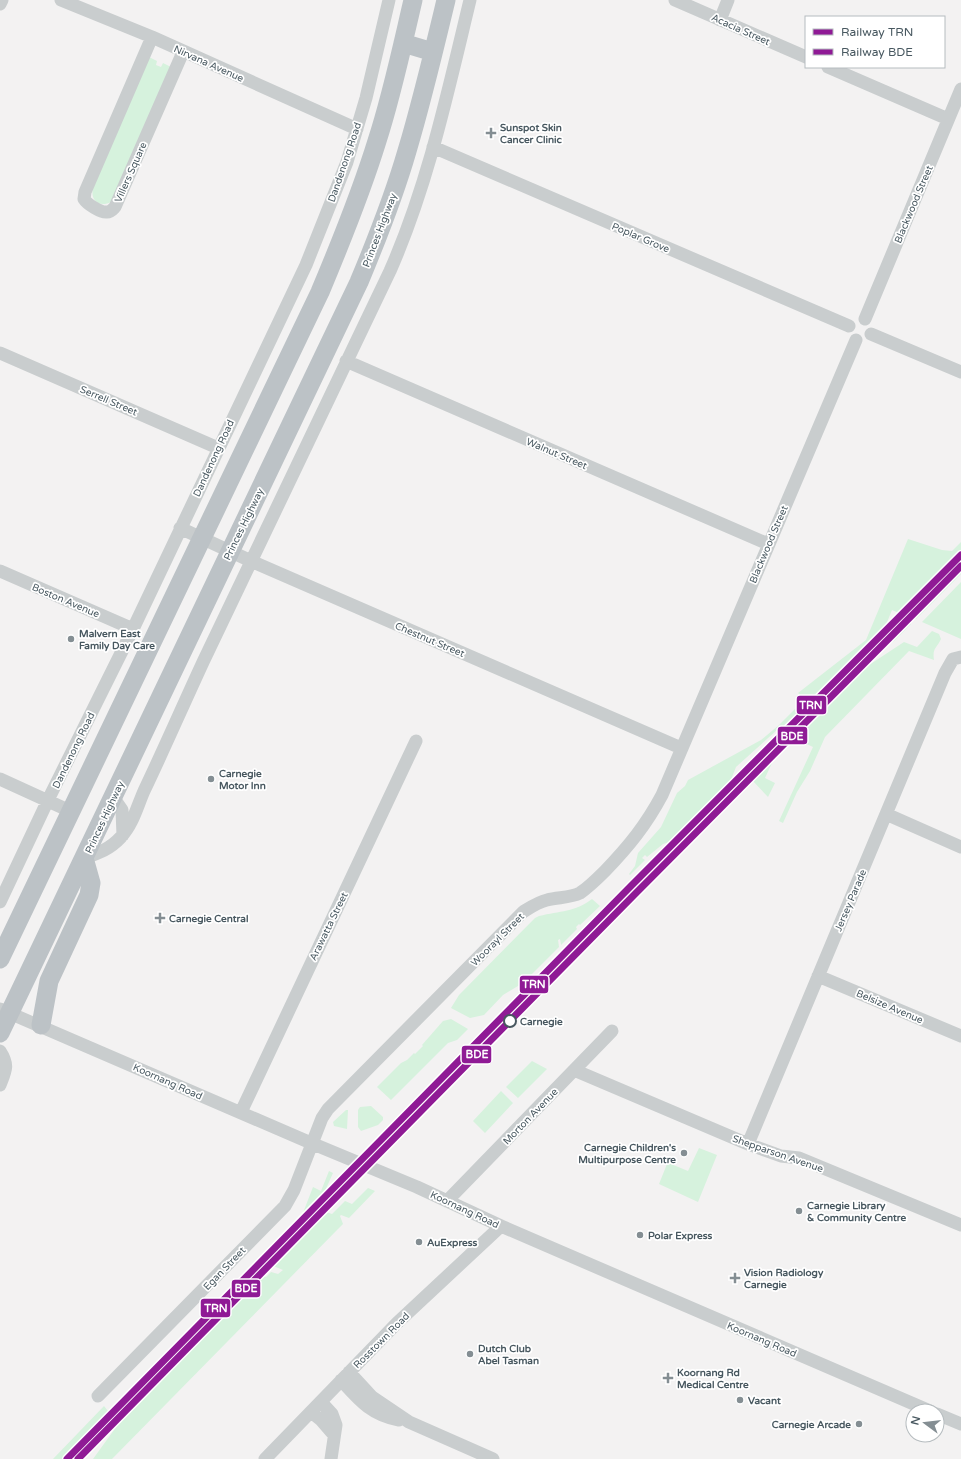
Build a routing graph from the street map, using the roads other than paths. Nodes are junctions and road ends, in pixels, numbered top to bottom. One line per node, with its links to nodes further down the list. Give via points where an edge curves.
1 (2, 0): 9 (street)
2 (61, 0): 11 (street, Nirvana Avenue)
3 (389, 0): 19 (street, Dandenong Road)
4 (413, 0): 12 (highway)
5 (446, 0): 14 (highway, Princes Highway)
6 (470, 0): 20 (street)
7 (675, 0): 10 (street, Acacia Street)
8 (728, 0): 10 (street)
9 (0, 4)
10 (720, 20): 15 (street, Acacia Street)
11 (152, 38): 13 (street, Nirvana Avenue); 13 (street, Villers Square, via 85,192 84,199 89,205 106,212 115,207)
12 (403, 43): 14 (highway); 30 (highway, via 378,140 339,247 320,292)
13 (183, 52): 19 (street, Nirvana Avenue)
14 (433, 52): 32 (highway, Princes Highway, via 407,152 374,246)
15 (805, 57)
16 (830, 68): 18 (street)
17 (961, 90): 18 (street, Blackwood Street)
18 (948, 119): 21 (street, Blackwood Street)
19 (357, 129): 28 (street, Dandenong Road, via 347,162 306,265)
20 (433, 147): 22 (street, Poplar Grove); 26 (street, via 407,231)
21 (865, 319): 22 (street, via 857,319); 23 (street, via 871,325)
22 (850, 326): 24 (street, via 850,335)
23 (871, 334): 24 (street, via 867,340); 27 (street)
24 (856, 340): 31 (street, Blackwood Street)
25 (0, 353): 28 (street, Serrell Street)
26 (346, 361): 31 (street, Walnut Street); 33 (street)
27 (961, 372)
28 (218, 448): 29 (street, Dandenong Road)
29 (180, 528): 30 (street, Chestnut Street); 35 (street, Dandenong Road)
30 (201, 538): 32 (street, Chestnut Street); 42 (highway)
31 (768, 544): 38 (street, Blackwood Street)
32 (230, 552): 33 (street, Chestnut Street); 40 (highway, Princes Highway)
33 (251, 561): 38 (street, Chestnut Street); 44 (street, via 141,797 135,816)
34 (0, 571): 35 (street, Boston Avenue)
35 (133, 629): 41 (street, Dandenong Road)
36 (958, 657): 43 (street, Jersey Parade, via 950,662)
37 (416, 741): 58 (street, Arawatta Street)
38 (681, 748): 59 (street, Woorayl Street, via 652,813 639,834 611,865 580,893 546,900 523,912 328,1109)
39 (0, 779): 41 (street)
40 (113, 797): 44 (street, via 122,810); 46 (highway, Princes Highway)
41 (48, 800): 42 (street); 47 (street, Dandenong Road)
42 (70, 811): 48 (highway)
43 (886, 814): 45 (street); 49 (street, Jersey Parade)
44 (123, 835): 46 (street, via 106,850)
45 (961, 847)
46 (84, 858): 50 (highway, Princes Highway); 51 (highway, via 91,883 89,895 49,981)
47 (0, 902)
48 (0, 960)
49 (818, 976): 54 (street, Belsize Avenue); 60 (street, Jersey Parade)
50 (5, 1010): 51 (street, Koornang Road); 53 (highway, Princes Highway)
51 (40, 1025): 58 (street, Koornang Road)
52 (612, 1031): 56 (street, Morton Avenue)
53 (0, 1033)
54 (961, 1036)
55 (0, 1051): 57 (street, via 6,1064)
56 (574, 1070): 60 (street, Shepparson Avenue); 61 (street, Morton Avenue)
57 (0, 1085)
58 (241, 1112): 59 (street, Koornang Road)
59 (311, 1143): 61 (street, Koornang Road); 65 (street, Egan Street, via 294,1190 285,1206)
60 (748, 1144): 62 (street, Shepparson Avenue, via 781,1156 799,1158)
61 (447, 1200): 63 (street, Koornang Road)
62 (961, 1225)
63 (501, 1226): 64 (street, Rosstown Road, via 397,1323); 67 (street, Koornang Road)
64 (345, 1376): 66 (street, Rosstown Road); 74 (street, via 362,1403 370,1410 379,1415 409,1422)
65 (98, 1396)
66 (321, 1402): 68 (street, Rosstown Road); 71 (street, via 335,1420)
67 (911, 1403)
68 (311, 1412): 71 (street); 72 (street, Rosstown Road)
69 (945, 1417): 70 (street)
70 (961, 1424)
71 (334, 1435): 73 (street)
72 (265, 1459)
73 (331, 1459)
74 (493, 1459)

